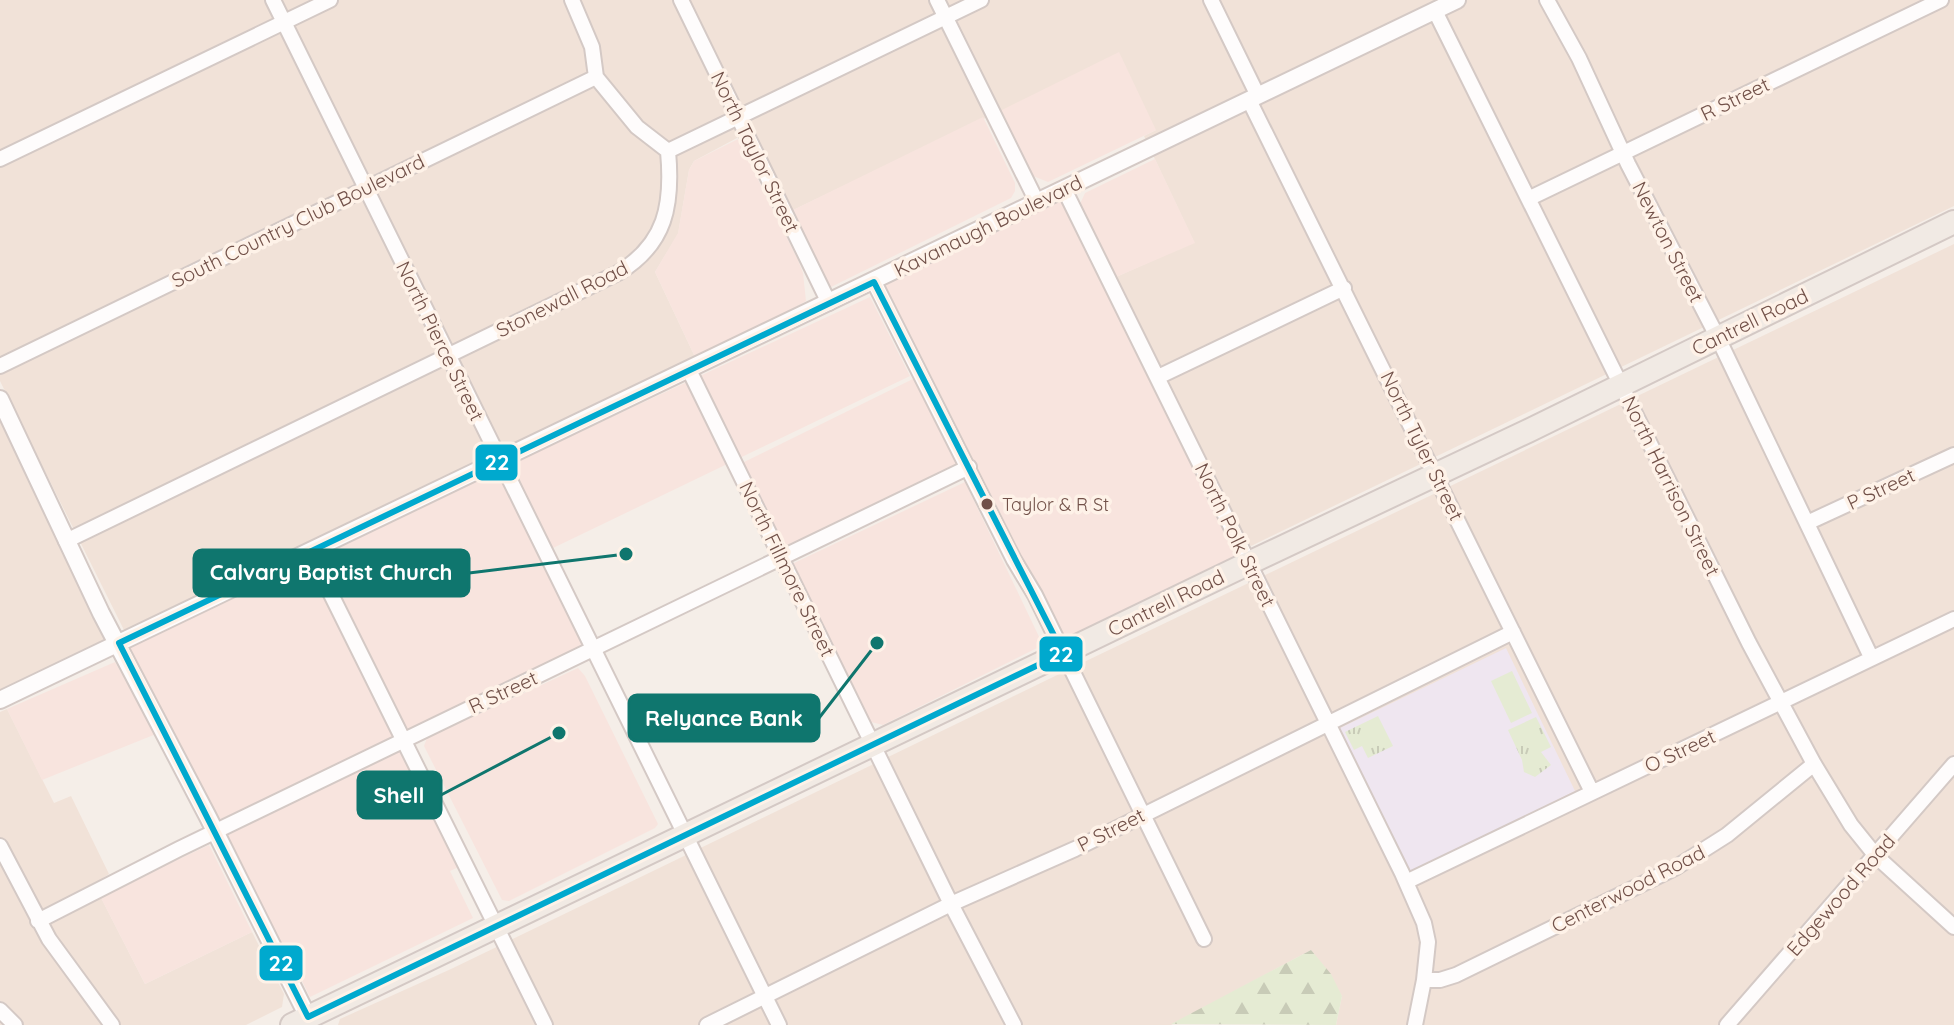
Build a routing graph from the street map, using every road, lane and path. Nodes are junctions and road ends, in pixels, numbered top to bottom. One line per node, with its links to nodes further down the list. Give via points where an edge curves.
1 (273, 0): 12 (street, North Pierce Street)
2 (330, 0): 12 (street)
3 (572, 0): 13 (street, via 592,47)
4 (681, 0): 15 (street, North Taylor Street)
5 (937, 0): 11 (street)
6 (981, 0): 11 (street)
7 (1211, 0): 14 (street, North Tyler Street)
8 (1547, 0): 17 (street, Newton Street)
9 (1941, 0): 17 (street, R Street)
10 (1448, 4): 14 (street, Kavanaugh Boulevard); 21 (street, North Harrison Street)
11 (946, 17): 15 (street); 22 (street)
12 (284, 22): 18 (street); 19 (street, North Pierce Street)
13 (596, 77): 16 (street, via 637,127); 19 (street, South Country Club Boulevard)
14 (1253, 98): 20 (street, Kavanaugh Boulevard); 25 (street, North Tyler Street)
15 (738, 116): 16 (street); 26 (street, North Taylor Street)
16 (668, 151): 28 (street, Stonewall Road, via 667,206 645,255)
17 (1623, 153): 21 (street, R Street); 27 (street, Newton Street)
18 (0, 159)
19 (366, 188): 28 (street, North Pierce Street); 29 (street, South Country Club Boulevard)
20 (1064, 189): 22 (street, Kavanaugh Boulevard); 31 (street, North Polk Street)
21 (1530, 198): 32 (street, North Harrison Street)
22 (1037, 202): 24 (street, Kavanaugh Boulevard)
23 (1954, 222): 27 (main road, Cantrell Road)
24 (874, 282): 26 (street, Kavanaugh Boulevard); 36 (street)
25 (1344, 288): 31 (street); 37 (street, North Tyler Street)
26 (829, 303): 30 (street, Kavanaugh Boulevard)
27 (1718, 338): 32 (main road, Cantrell Road); 38 (street, Newton Street)
28 (447, 355): 35 (street, North Pierce Street); 39 (street, Stonewall Road)
29 (0, 366)
30 (689, 370): 35 (street, Kavanaugh Boulevard); 41 (street, North Fillmore Street)
31 (1158, 377): 42 (street, North Polk Street)
32 (1621, 384): 37 (main road, Cantrell Road); 50 (street, North Harrison Street)
33 (0, 399): 39 (street)
34 (1954, 455): 38 (street, P Street)
35 (499, 461): 40 (street, Kavanaugh Boulevard); 46 (street, North Pierce Street)
36 (969, 467): 41 (street, R Street); 47 (street)
37 (1436, 474): 42 (main road, Cantrell Road); 44 (street, North Tyler Street)
38 (1807, 523): 48 (street, Newton Street)
39 (66, 541): 45 (street)
40 (310, 552): 45 (street, Kavanaugh Boulevard); 52 (street)
41 (781, 558): 46 (street, R Street); 53 (street, North Fillmore Street)
42 (1249, 563): 47 (main road, Cantrell Road); 51 (street, North Polk Street)
43 (1954, 619): 48 (street, O Street)
44 (1513, 632): 51 (street, P Street); 56 (street, North Tyler Street)
45 (119, 643): 49 (street, Kavanaugh Boulevard); 58 (street)
46 (593, 650): 52 (street, R Street); 59 (street, North Pierce Street)
47 (1063, 653): 53 (main road, Cantrell Road); 57 (street)
48 (1871, 657): 50 (street, O Street)
49 (0, 700)
50 (1781, 702): 54 (street, North Harrison Street); 56 (street, O Street)
51 (1328, 724): 57 (street, P Street); 62 (street, North Polk Street)
52 (404, 740): 58 (street, R Street); 65 (street)
53 (872, 745): 59 (main road, Cantrell Road); 63 (street, North Fillmore Street)
54 (1814, 764): 61 (street, North Harrison Street); 68 (street, Centerwood Road, via 1727,835 1675,868 1456,975)
55 (1954, 764): 61 (street, Edgewood Road)
56 (1592, 792): 62 (street, O Street)
57 (1143, 814): 63 (street, P Street); 67 (street)
58 (216, 831): 64 (street, R Street); 71 (street)
59 (685, 836): 65 (main road, Cantrell Road); 69 (street, North Pierce Street)
60 (0, 846): 64 (street)
61 (1876, 856): 66 (street, North Harrison Street); 79 (street, Edgewood Road)
62 (1406, 882): 68 (street, North Polk Street, via 1426,932)
63 (951, 904): 69 (street, P Street); 77 (street, North Fillmore Street)
64 (38, 921): 73 (street)
65 (496, 927): 71 (main road, Cantrell Road); 74 (street)
66 (1954, 927)
67 (1204, 939)
68 (1424, 980): 78 (street, North Polk Street)
69 (765, 997): 75 (street, P Street); 76 (street, North Pierce Street)
70 (0, 1010): 72 (street)
71 (300, 1021)
72 (15, 1025)
73 (112, 1025)
74 (545, 1025)
75 (707, 1025)
76 (779, 1025)
77 (1014, 1025)
78 (1415, 1025)
79 (1727, 1025)

